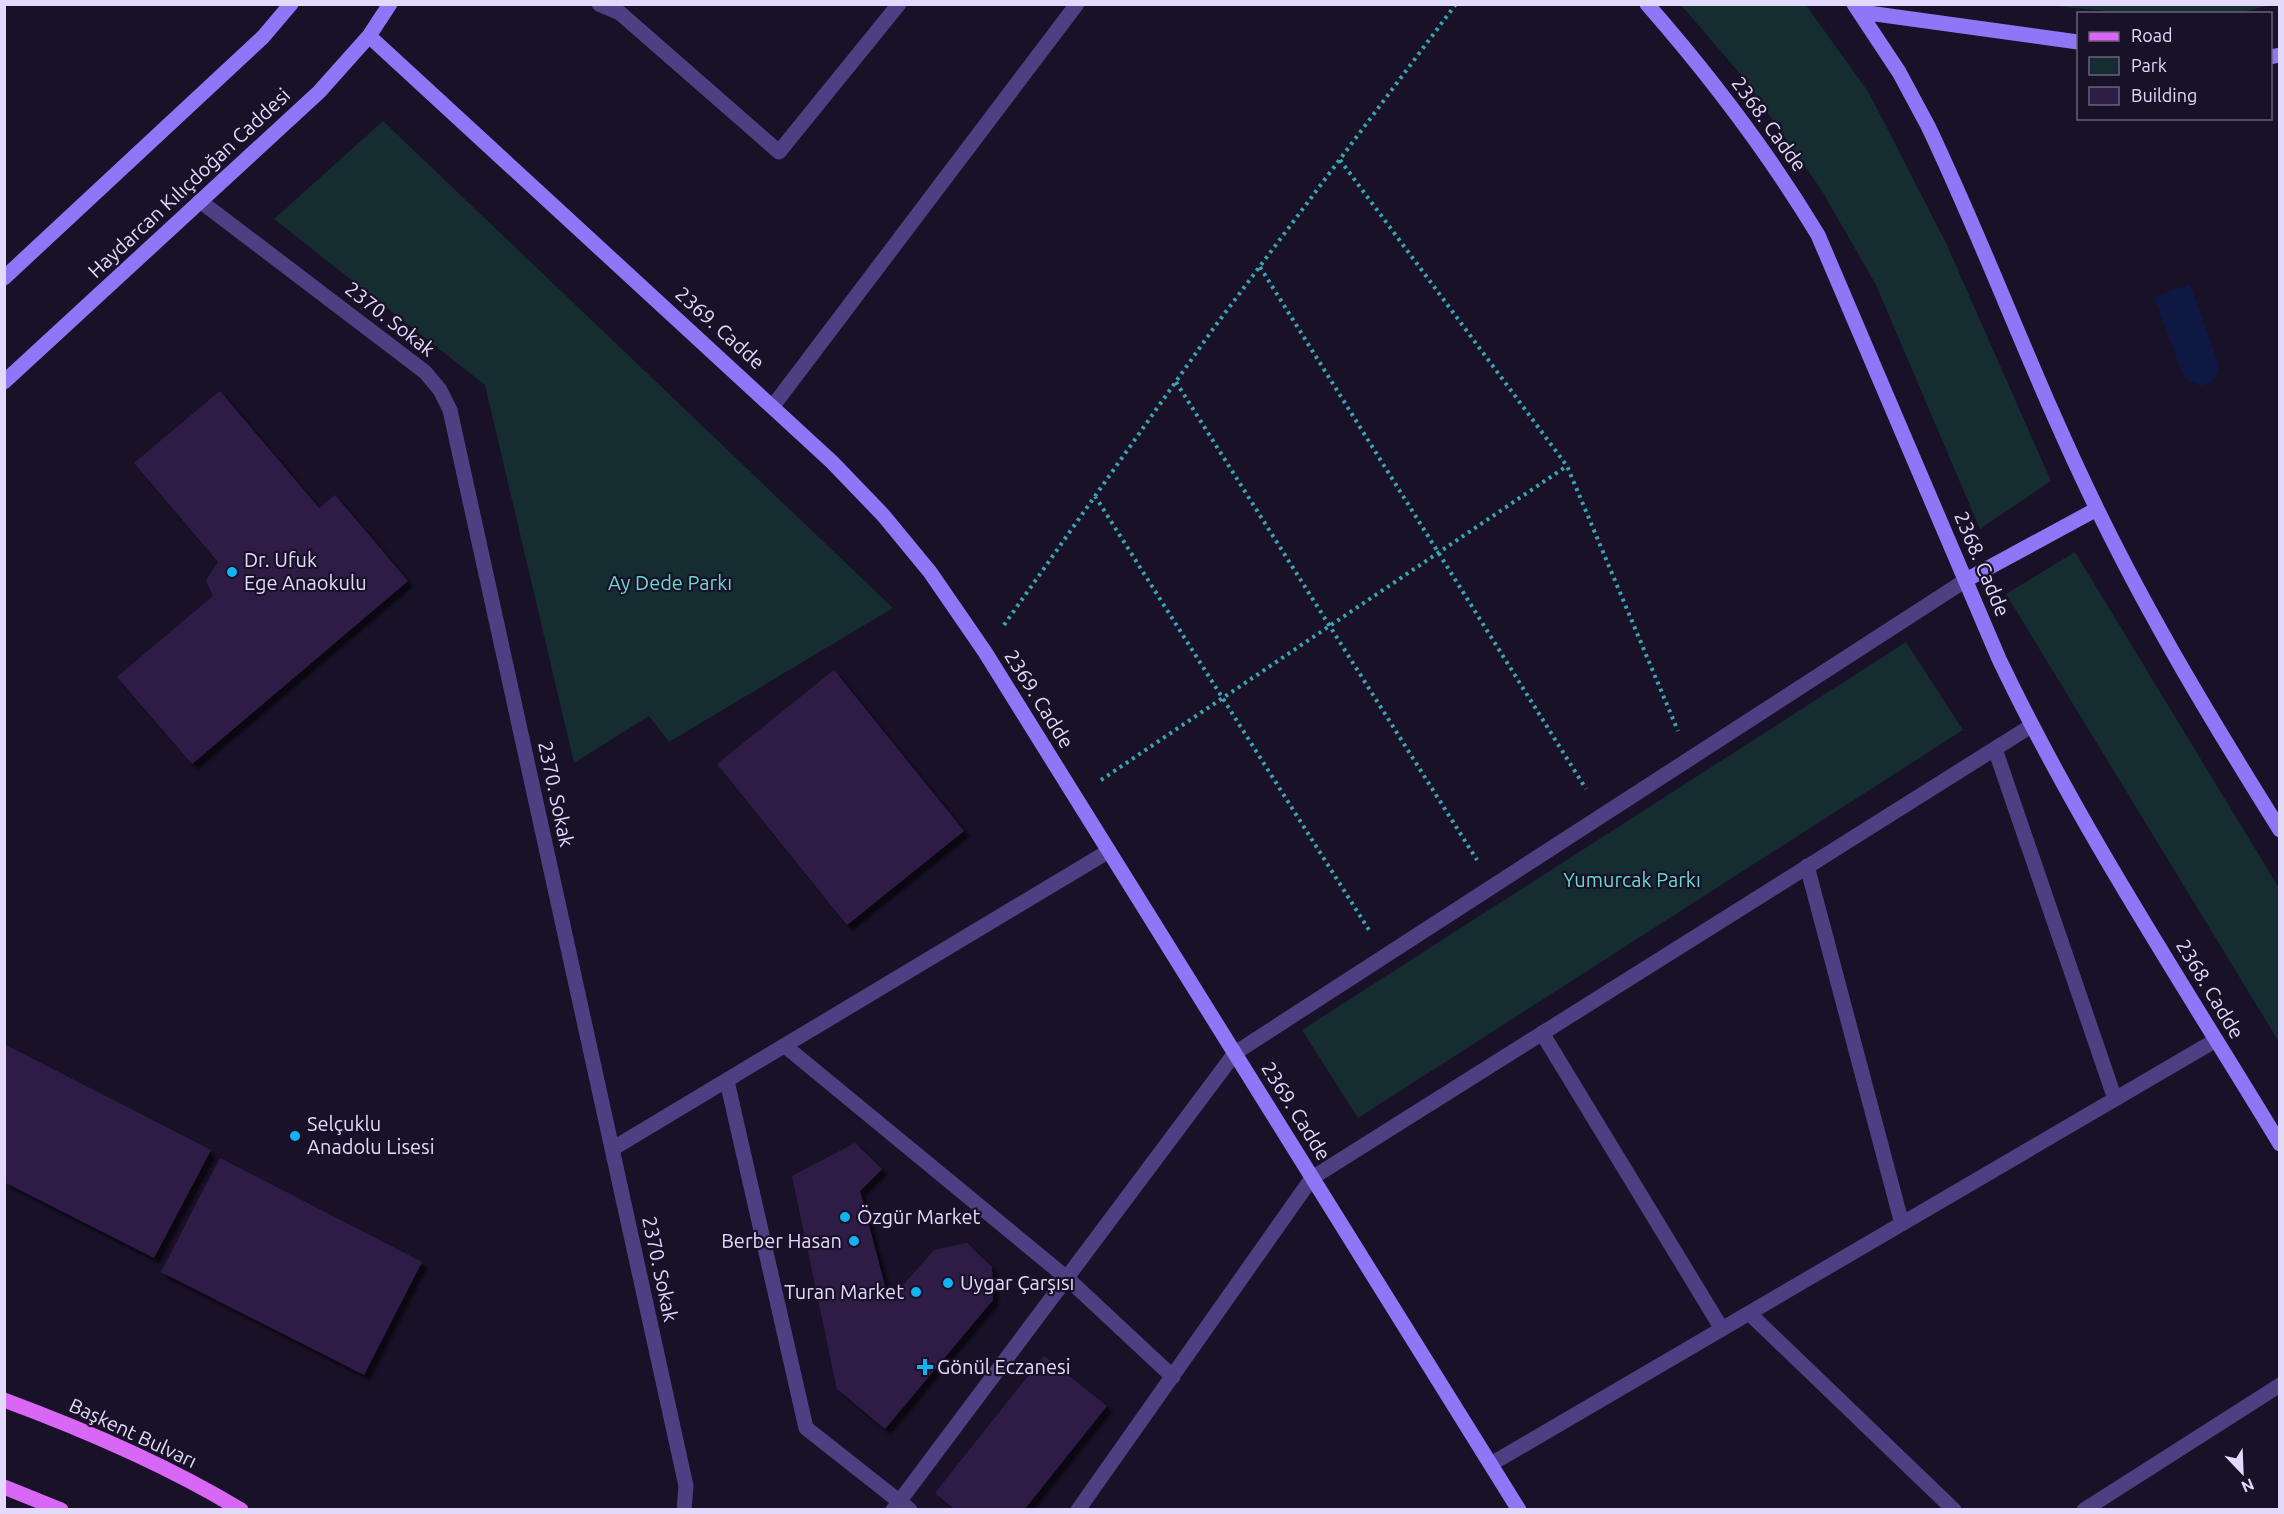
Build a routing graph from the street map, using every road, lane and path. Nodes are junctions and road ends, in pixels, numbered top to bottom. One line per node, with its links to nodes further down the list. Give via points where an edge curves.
1 (291, 4): 15 (street, via 263,37)
2 (390, 4): 10 (street, Haydarcan Kılıçdoğan Caddesi)
3 (599, 4): 9 (street)
4 (899, 4): 9 (street, via 779,152)
5 (1077, 4): 18 (street)
6 (1456, 4): 12 (path)
7 (1647, 4): 23 (street, 2368. Cadde, via 1740,117 1818,235)
8 (1862, 7): 11 (street); 21 (street, via 1954,180)
9 (622, 9)
10 (369, 36): 13 (street, Haydarcan Kılıçdoğan Caddesi, via 319,92); 18 (street, 2369. Cadde)
11 (2077, 42)
12 (1340, 159): 14 (path); 19 (path)
13 (200, 201): 16 (street, Haydarcan Kılıçdoğan Caddesi); 44 (street, 2370. Sokak, via 425,372 450,410)
14 (1260, 267): 17 (path); 22 (path)
15 (4, 278)
16 (4, 382)
17 (1176, 382): 20 (path); 24 (path)
18 (773, 406): 25 (street, 2369. Cadde, via 883,515 930,572)
19 (1567, 466): 22 (path); 29 (path)
20 (1095, 496): 25 (path); 26 (path)
21 (2097, 509): 23 (street); 32 (street, via 2149,613)
22 (1438, 553): 24 (path); 31 (path)
23 (1966, 580): 27 (street, 2368. Cadde); 29 (street)
24 (1330, 626): 26 (path); 35 (path)
25 (985, 652): 30 (street, 2369. Cadde)
26 (1223, 698): 30 (path); 36 (path)
27 (2031, 726): 28 (street); 38 (street, 2368. Cadde, via 2081,817)
28 (1995, 749): 34 (street); 42 (street)
29 (1690, 759): 31 (street)
30 (1075, 798): 33 (street, 2369. Cadde)
31 (1602, 815): 35 (street)
32 (2280, 830)
33 (1109, 851): 39 (street); 40 (street, 2369. Cadde)
34 (1807, 866): 37 (street); 46 (street)
35 (1493, 886): 36 (street)
36 (1386, 956): 40 (street)
37 (1542, 1033): 45 (street); 49 (street)
38 (2216, 1040): 42 (street); 43 (street, 2368. Cadde)
39 (785, 1046): 41 (street); 47 (street)
40 (1235, 1053): 45 (street, 2369. Cadde); 47 (street)
41 (727, 1081): 44 (street); 55 (street, via 806,1428)
42 (2115, 1099): 46 (street)
43 (2280, 1144)
44 (612, 1149): 58 (street, 2370. Sokak, via 686,1486)
45 (1312, 1178): 50 (street); 53 (street, 2369. Cadde)
46 (1902, 1224): 48 (street)
47 (1068, 1279): 50 (street); 55 (street)
48 (1749, 1313): 49 (street); 61 (street)
49 (1722, 1329): 53 (street)
50 (1173, 1377): 59 (street)
51 (2280, 1385): 62 (street)
52 (4, 1400): 57 (main road, Başkent Bulvarı, via 151,1462)
53 (1491, 1464): 60 (street, 2369. Cadde)
54 (4, 1487): 56 (main road)
55 (901, 1507)
56 (61, 1509)
57 (241, 1509)
58 (684, 1509)
59 (1078, 1509)
60 (1519, 1509)
61 (1954, 1509)
62 (2084, 1509)

